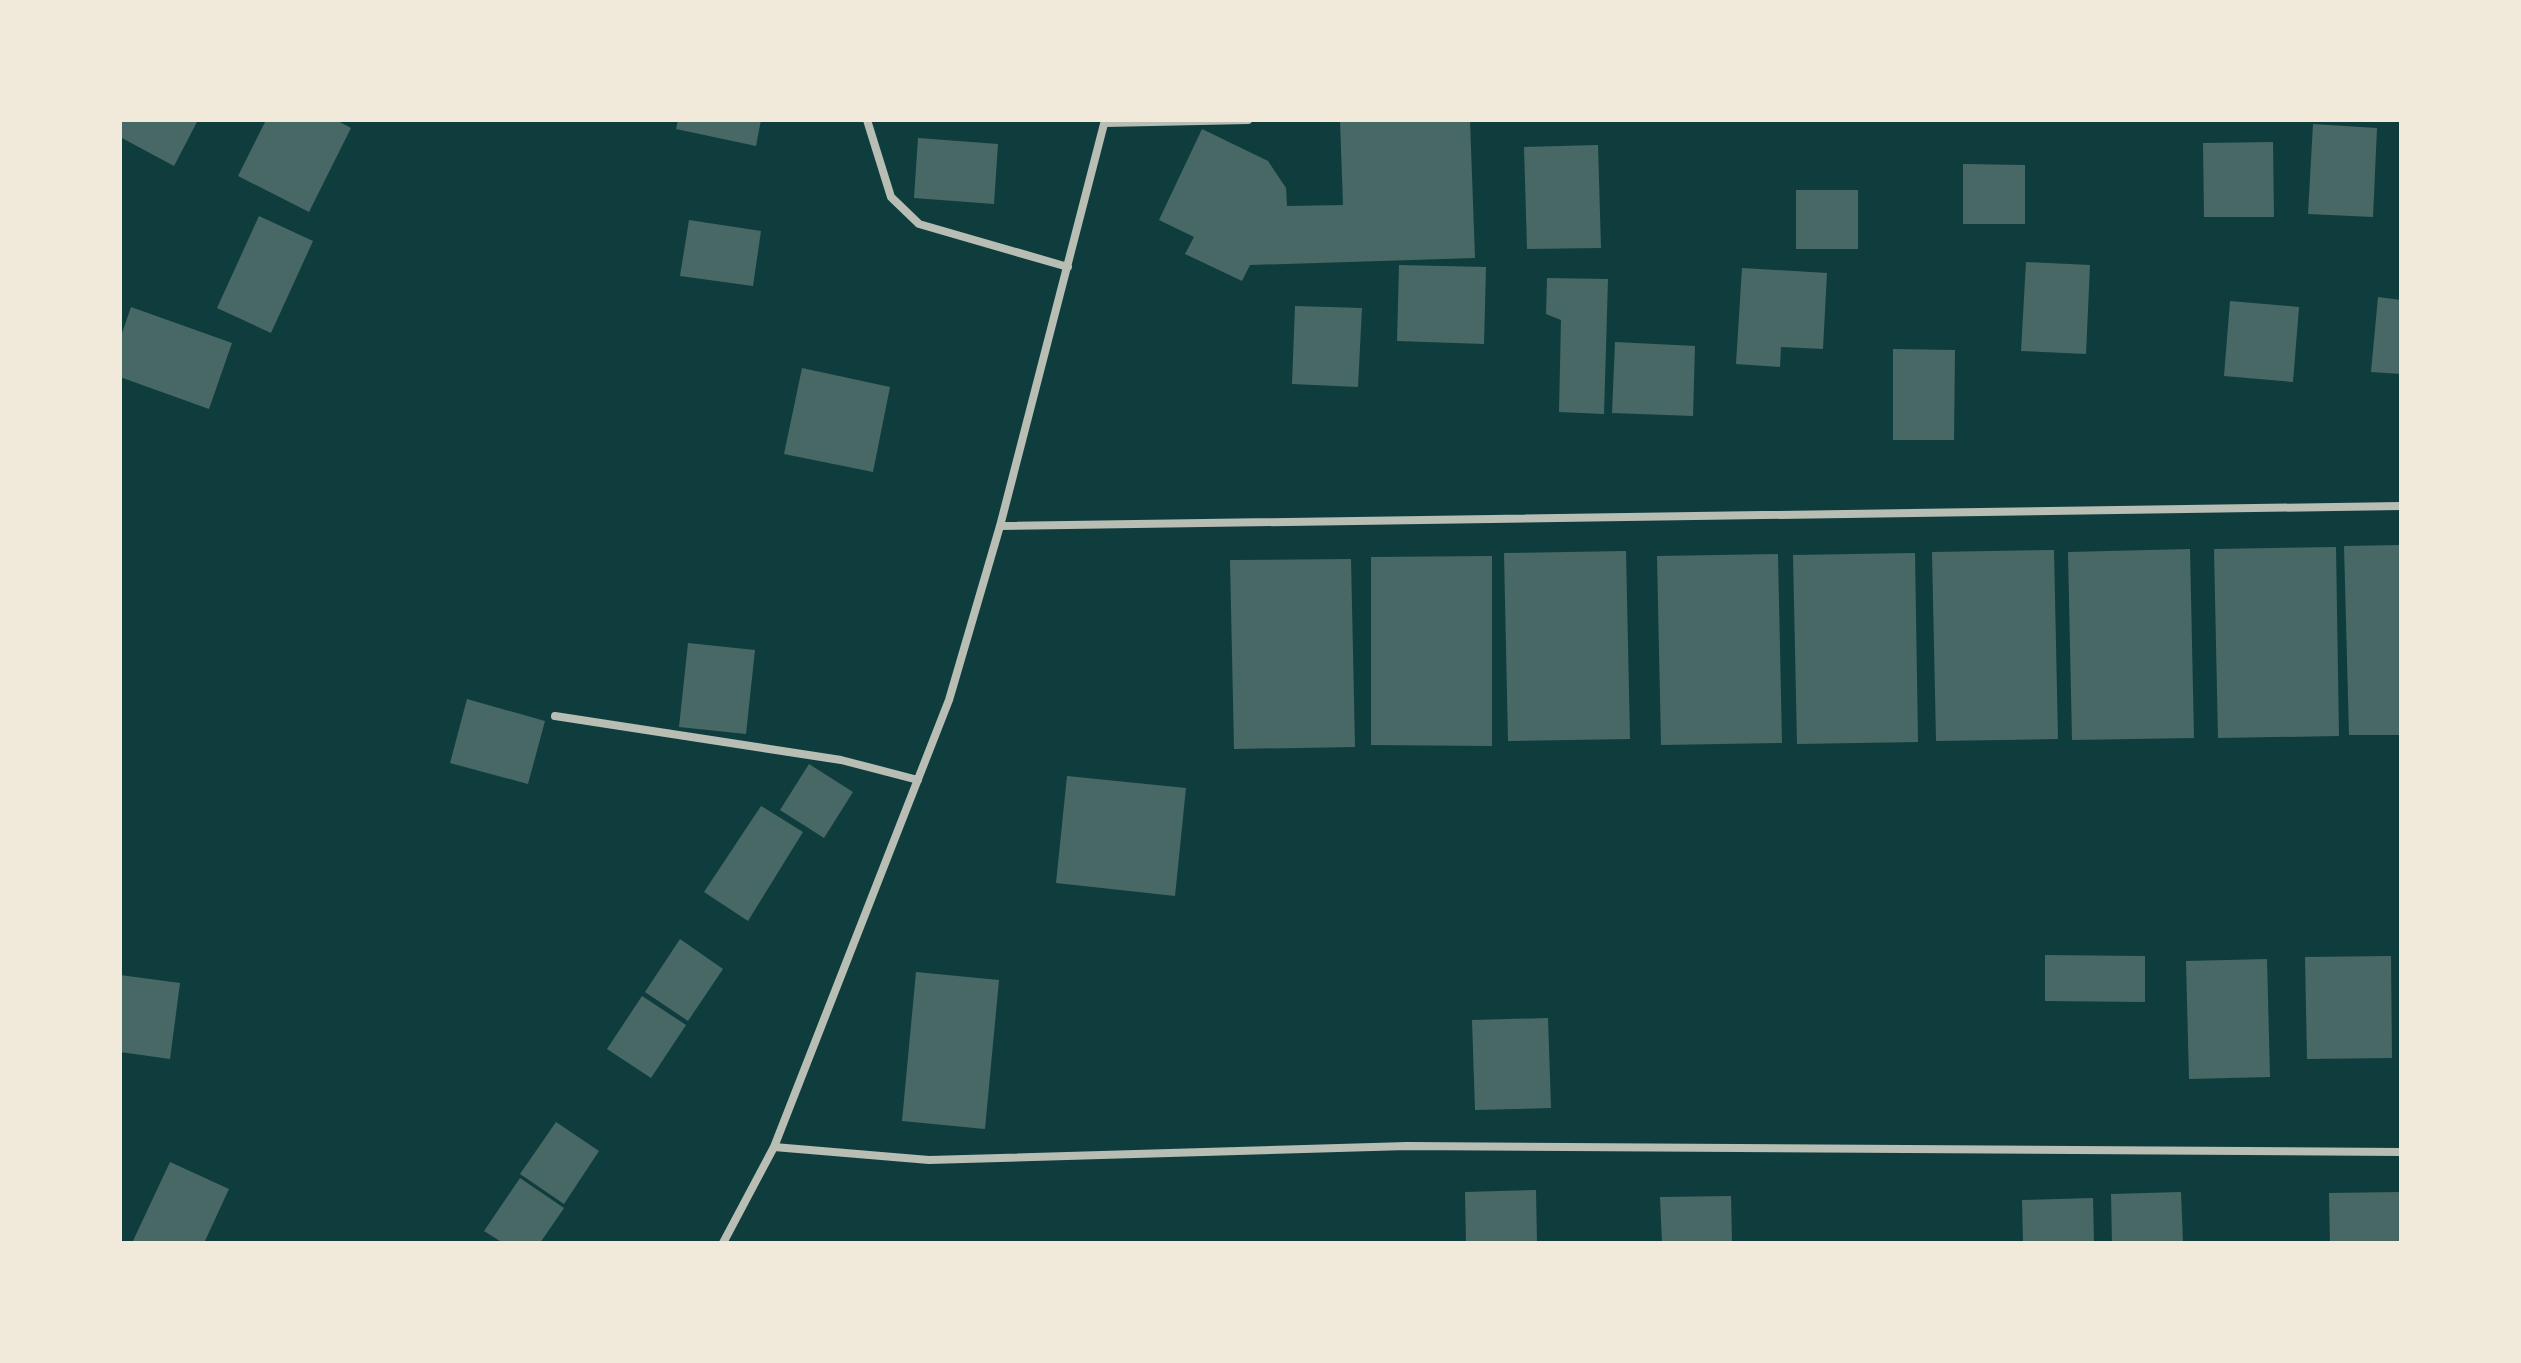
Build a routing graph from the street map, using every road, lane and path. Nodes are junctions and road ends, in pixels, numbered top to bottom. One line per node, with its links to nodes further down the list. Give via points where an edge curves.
1 (867, 120): 4 (street, via 891,197 919,224)
2 (1248, 120): 3 (street)
3 (1105, 121): 4 (street)
4 (1068, 267): 6 (street)
5 (2401, 506): 6 (street)
6 (1000, 526): 8 (street, via 949,700)
7 (555, 716): 8 (street, via 841,760)
8 (918, 780): 9 (street)
9 (774, 1147): 10 (street, via 929,1160 1407,1146); 11 (street)
10 (2401, 1152)
11 (723, 1243)

